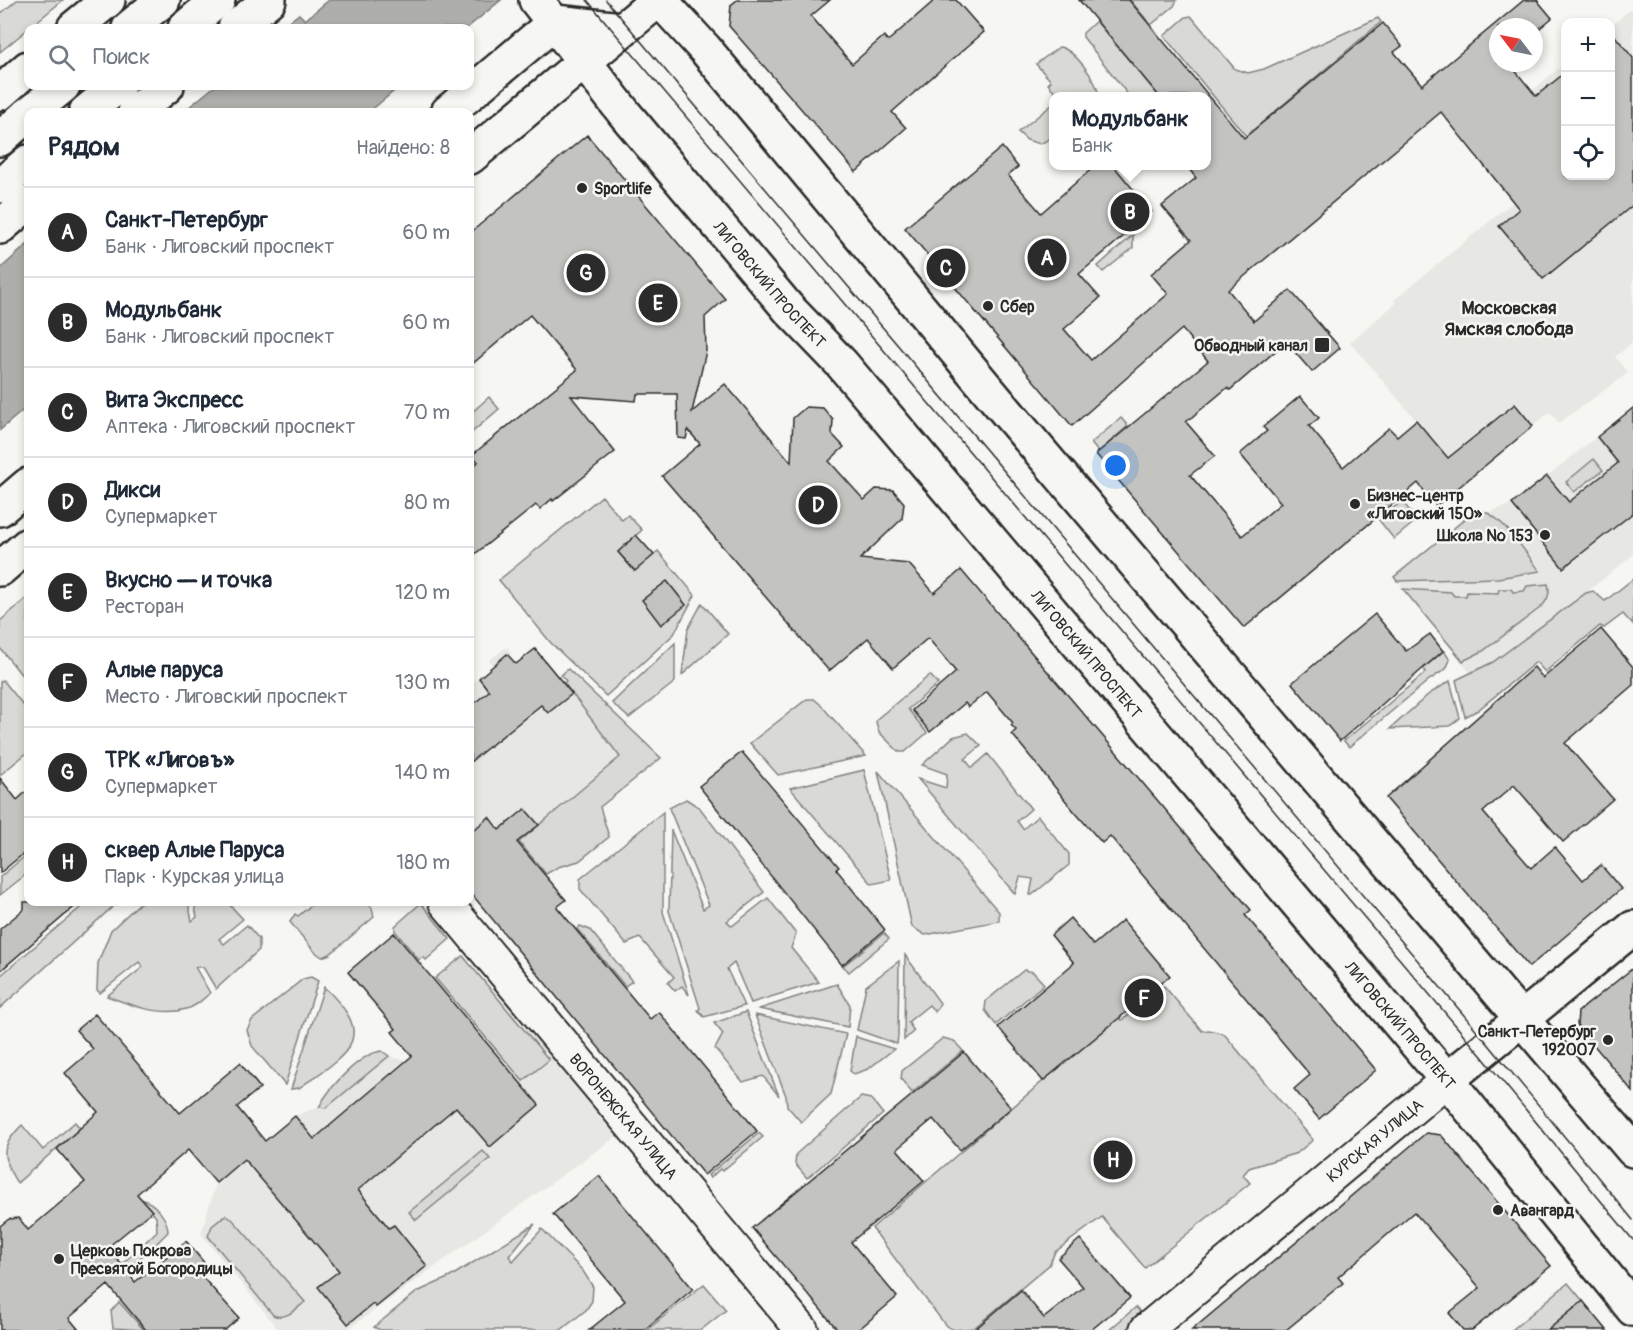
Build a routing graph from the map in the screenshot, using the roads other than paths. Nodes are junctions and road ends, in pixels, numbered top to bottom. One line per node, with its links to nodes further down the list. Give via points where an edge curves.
1 (108, 0): 8 (main road)
2 (163, 0): 9 (main road)
3 (218, 0): 10 (main road)
4 (269, 0): 11 (main road)
5 (659, 0): 7 (main road); 37 (main road, via 705,49 993,397)
6 (545, 11): 7 (main road); 12 (main road, ЛИГОВСКИЙ ПРОСПЕКТ); 14 (main road)
7 (622, 14): 12 (main road)
8 (79, 24)
9 (134, 24)
10 (190, 24)
11 (240, 24)
12 (584, 61): 26 (main road); 38 (main road, ЛИГОВСКИЙ ПРОСПЕКТ, via 781,299 849,373)
13 (24, 72): 19 (main road)
14 (474, 85)
15 (58, 90): 20 (main road)
16 (113, 90): 21 (main road)
17 (162, 90): 22 (main road)
18 (469, 90): 23 (main road)
19 (0, 93)
20 (36, 108)
21 (91, 108)
22 (140, 108)
23 (452, 108)
24 (24, 118): 25 (main road)
25 (0, 138)
26 (474, 155)
27 (24, 165): 28 (main road)
28 (0, 186)
29 (24, 206): 30 (main road)
30 (0, 227)
31 (24, 488): 32 (main road)
32 (0, 509)
33 (24, 548): 34 (main road)
34 (0, 569)
35 (448, 906): 41 (street, ВОРОНЕЖСКАЯ УЛИЦА)
36 (1633, 928): 37 (main road, КУРСКАЯ УЛИЦА)
37 (1522, 1019): 38 (main road, КУРСКАЯ УЛИЦА); 39 (main road)
38 (1447, 1080): 40 (main road, ЛИГОВСКИЙ ПРОСПЕКТ); 42 (street, КУРСКАЯ УЛИЦА)
39 (1633, 1150)
40 (1633, 1309)
41 (802, 1330)
42 (1146, 1330)

